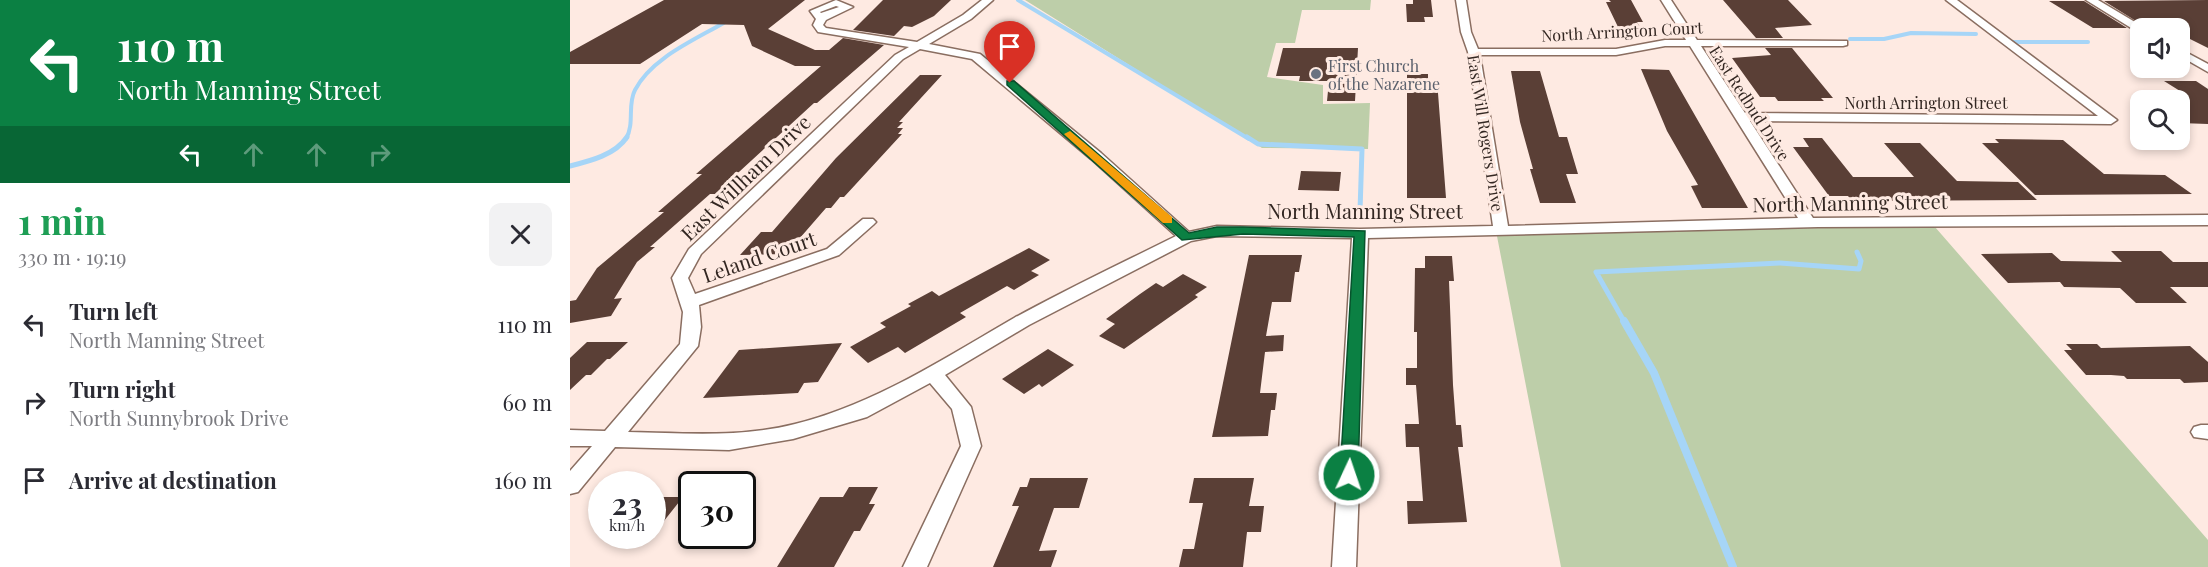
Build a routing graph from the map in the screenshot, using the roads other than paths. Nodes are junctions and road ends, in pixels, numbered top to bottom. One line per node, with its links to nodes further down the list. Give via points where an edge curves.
1 (988, 0): 10 (street, East Willham Drive, via 967,17)
2 (1461, 0): 11 (street, East Will Rogers Drive)
3 (1666, 0): 8 (street, East Redbud Drive)
4 (1951, 0): 14 (street, North Arrington Street, via 2111,120)
5 (2091, 0): 7 (street)
6 (822, 18): 10 (street, via 818,25 822,30 863,34)
7 (2130, 23)
8 (1692, 43): 9 (street, North Arrington Court); 11 (street, North Arrington Court, via 1665,43 1616,52); 14 (street, East Redbud Drive)
9 (1843, 43)
10 (915, 46): 20 (street, via 976,56); 21 (street, East Willham Drive, via 695,252 680,278)
11 (1474, 52): 18 (street, East Will Rogers Drive)
12 (2190, 58): 13 (street)
13 (2208, 69)
14 (1740, 117): 17 (street, East Redbud Drive)
15 (2208, 220): 17 (street, North Manning Street)
16 (867, 222): 21 (street, Leland Court, via 832,252)
17 (1808, 222): 18 (street, North Manning Street)
18 (1501, 231): 19 (street, North Manning Street)
19 (1360, 234): 20 (street, North Manning Street, via 1234,231); 27 (street)
20 (1186, 237): 22 (street, North Manning Street, via 1023,321)
21 (690, 302): 24 (street, East Willham Drive, via 695,326 689,346)
22 (933, 374): 24 (street, North Manning Street, via 860,412 793,432 729,442); 26 (street, via 961,407 971,446)
23 (570, 438): 24 (street, North Manning Street)
24 (612, 438): 25 (street, East Willham Drive)
25 (570, 486)
26 (915, 567)
27 (1344, 567)

